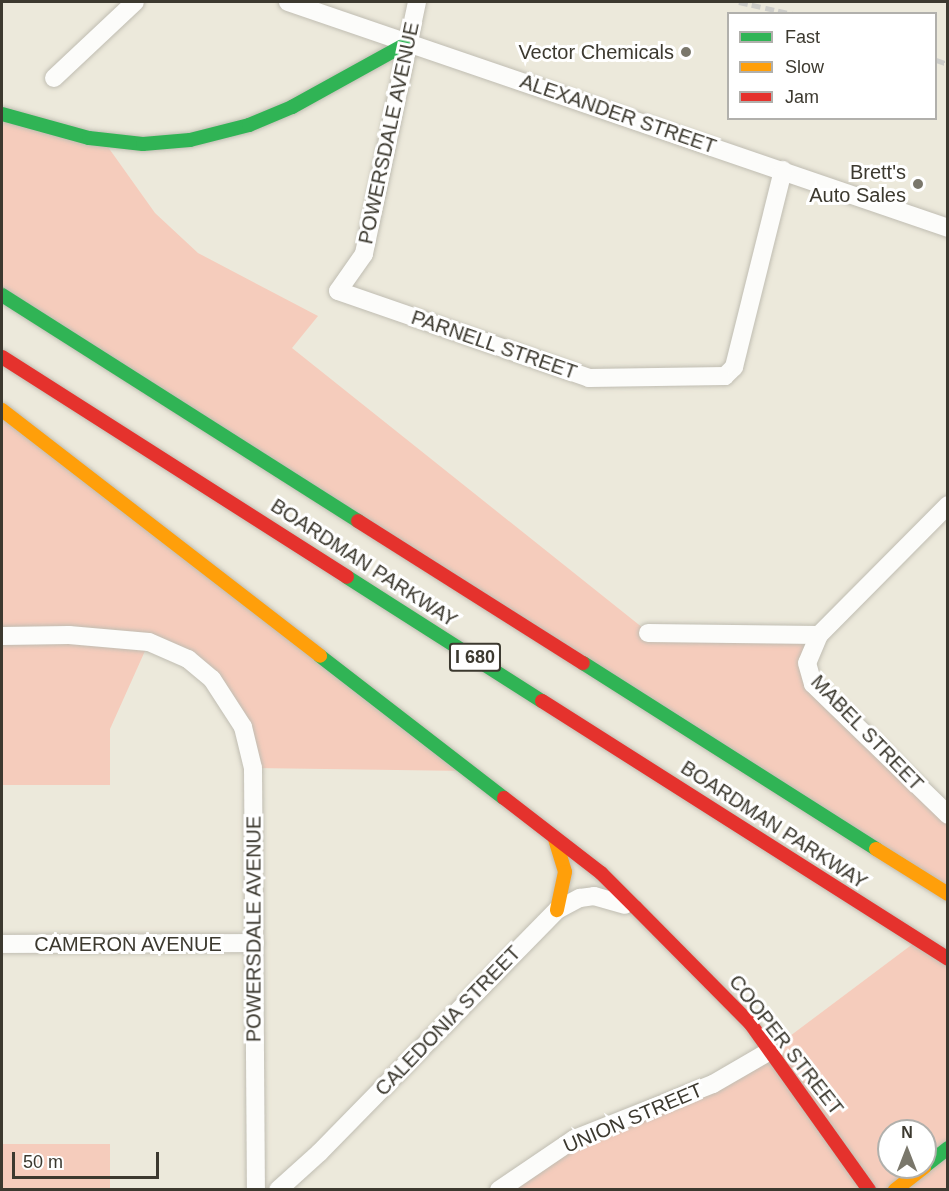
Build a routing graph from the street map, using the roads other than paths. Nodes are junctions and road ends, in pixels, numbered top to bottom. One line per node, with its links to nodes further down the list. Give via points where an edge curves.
1 (135, 2): 5 (street)
2 (288, 2): 4 (street, ALEXANDER STREET)
3 (417, 2): 4 (street, POWERSDALE AVENUE)
4 (408, 43): 6 (main road, via 292,107 249,125 190,140 143,144 89,138); 7 (street, ALEXANDER STREET); 9 (street, POWERSDALE AVENUE, via 364,254)
5 (54, 78)
6 (2, 114)
7 (783, 170): 8 (street, ALEXANDER STREET); 9 (street, PARNELL STREET, via 734,367 725,376 589,378)
8 (948, 228)
9 (338, 291)
10 (2, 295): 19 (main road, BOARDMAN PARKWAY / I 680)
11 (2, 357): 24 (main road, BOARDMAN PARKWAY / I 680)
12 (2, 410): 18 (main road, COOPER STREET)
13 (948, 505): 15 (street)
14 (648, 633): 15 (street)
15 (819, 635): 17 (street, MABEL STREET, via 807,663 813,684)
16 (2, 636): 22 (street, POWERSDALE AVENUE, via 69,635 149,642 188,659 212,679 243,727 254,768)
17 (948, 815)
18 (555, 838): 20 (main road, COOPER STREET, via 601,873); 21 (main road, via 565,872)
19 (948, 894)
20 (636, 908): 21 (street, CALEDONIA STREET, via 594,896 580,898); 25 (main road, COOPER STREET, via 728,999)
21 (557, 910): 28 (street, CALEDONIA STREET)
22 (255, 943): 23 (street, CAMERON AVENUE); 27 (street, POWERSDALE AVENUE)
23 (2, 944)
24 (948, 959)
25 (770, 1051): 29 (street, UNION STREET, via 713,1084 574,1139); 30 (main road, COOPER STREET)
26 (909, 1179): 31 (main road)
27 (256, 1190)
28 (278, 1190)
29 (499, 1190)
30 (869, 1190)
31 (895, 1190)

